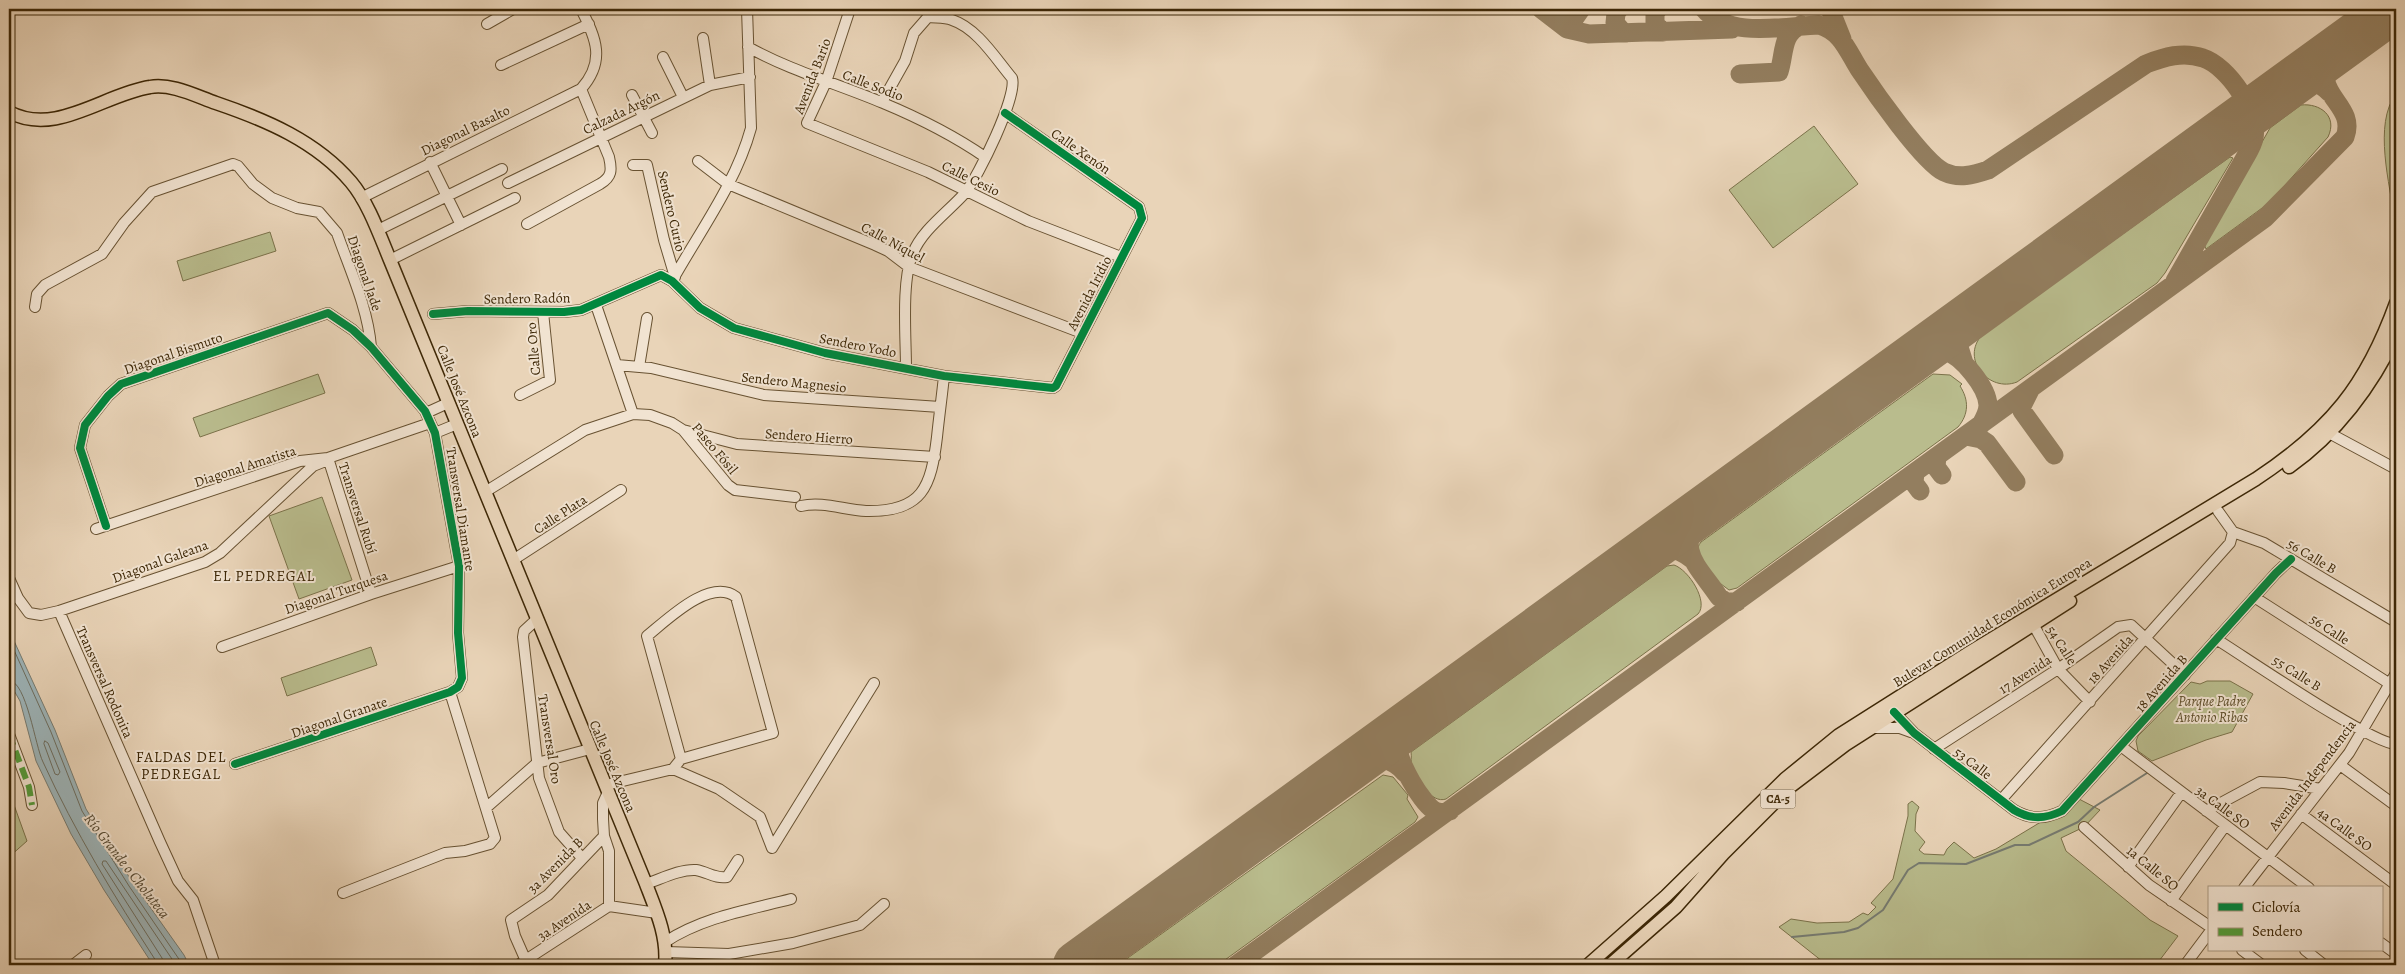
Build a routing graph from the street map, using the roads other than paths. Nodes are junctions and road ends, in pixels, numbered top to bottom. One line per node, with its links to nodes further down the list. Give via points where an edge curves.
1 (514, 9): 5 (street)
2 (581, 9): 6 (street)
3 (747, 9): 8 (street)
4 (850, 9): 12 (street, Avenida Bario)
5 (487, 24)
6 (589, 24): 10 (street); 14 (street, via 597,59 595,70)
7 (704, 38): 13 (street)
8 (748, 46): 11 (street); 12 (street, Calle Sodio, via 776,63)
9 (663, 57): 16 (street)
10 (501, 65)
11 (750, 76): 13 (street, Calzada Argón); 30 (street, via 751,128)
12 (826, 82): 17 (street, Calle Sodio); 21 (street, Avenida Bario)
13 (710, 85): 16 (street, Calzada Argón)
14 (582, 89): 23 (street); 26 (street, Diagonal Basalto)
15 (632, 95): 20 (street)
16 (683, 97): 20 (street, Calzada Argón)
17 (882, 102): 19 (street, via 905,61 914,33 928,17 952,20 963,26 978,38 1012,78 1014,84); 24 (street, Calle Sodio, via 931,124)
18 (9, 112): 33 (main road, Calle José Azcona, via 31,119 51,119 136,90 153,86 170,88 228,107 300,139 320,152 352,183)
19 (1005, 113): 24 (street); 35 (street, Calle Xenón)
20 (644, 117): 22 (street); 23 (street, Calzada Argón)
21 (808, 124): 31 (street, Calle Cesio, via 874,149)
22 (652, 133)
23 (601, 138): 29 (street, Calzada Argón); 36 (street, via 612,169 606,180)
24 (985, 157): 31 (street)
25 (698, 161): 30 (street, Calle Níquel)
26 (430, 162): 32 (street); 33 (street, Diagonal Basalto)
27 (633, 165): 42 (street, Sendero Curio, via 647,165)
28 (502, 169): 32 (street)
29 (508, 183)
30 (728, 184): 41 (street, Calle Níquel, via 875,245); 42 (street)
31 (966, 191): 39 (street, Calle Cesio, via 1028,221); 41 (street, via 924,236 912,254)
32 (447, 196): 37 (street); 38 (street)
33 (361, 198): 38 (main road, Calle José Azcona)
34 (515, 198): 37 (street)
35 (1141, 210): 39 (street, Avenida Iridio, via 1142,218)
36 (527, 224)
37 (461, 225): 40 (street)
38 (378, 230): 40 (main road, Calle José Azcona)
39 (1121, 258): 50 (street, Avenida Iridio)
40 (390, 260): 60 (main road, Calle José Azcona)
41 (909, 267): 50 (street, Calle Níquel); 56 (street)
42 (674, 279): 44 (street, Sendero Radón, via 662,275); 56 (street, Sendero Yodo, via 700,308 734,328 825,353)
43 (2396, 303): 90 (main road, Bulevar Comunidad Económica Europea, via 2370,365 2314,437 2256,479)
44 (596, 304): 46 (street, Sendero Radón, via 581,310); 54 (street)
45 (35, 307): 52 (street, Diagonal Jade, via 37,294 45,285 102,254 152,192 233,164 272,198 319,212 331,224 363,308)
46 (543, 312): 48 (street, Sendero Radón); 59 (street, Calle Oro, via 550,380)
47 (328, 313): 52 (street, Transversal Diamante); 75 (street, Diagonal Bismuto, via 116,388 85,425 80,448)
48 (433, 314)
49 (647, 318): 55 (street)
50 (1082, 333): 58 (street, Avenida Iridio)
51 (2396, 335): 53 (main road, Bulevar Comunidad Económica Europea)
52 (371, 347): 62 (street, Transversal Diamante)
53 (2393, 352): 67 (main road, Bulevar Comunidad Económica Europea)
54 (617, 365): 55 (street, Sendero Magnesio); 63 (street)
55 (639, 367): 61 (street, Sendero Magnesio, via 764,396)
56 (906, 368): 57 (street, Sendero Yodo)
57 (944, 376): 58 (street, Sendero Yodo, via 1048,389); 61 (street, Paseo Fósil)
58 (1056, 386)
59 (520, 395)
60 (448, 403): 62 (street); 65 (main road, Calle José Azcona)
61 (940, 407): 69 (street, Paseo Fósil)
62 (426, 413): 64 (street, Transversal Diamante)
63 (632, 414): 66 (street, Paseo Fósil, via 650,415); 73 (street, Paseo Fósil, via 584,430)
64 (430, 423): 68 (street, Transversal Diamante); 70 (street, Diagonal Amatista)
65 (458, 424): 68 (street); 73 (main road, Calle José Azcona)
66 (683, 430): 69 (street, Sendero Hierro, via 737,444); 69 (street, Paseo Fósil, via 735,490 863,511 886,511 908,504 930,480)
67 (2329, 432): 71 (street); 74 (main road, Bulevar Comunidad Económica Europea, via 2296,462)
68 (435, 433): 79 (street, Transversal Diamante)
69 (935, 457)
70 (328, 459): 75 (street, Diagonal Amatista, via 300,461); 81 (street, Transversal Rubí); 83 (street, Diagonal Galeana, via 313,466 220,553 205,562)
71 (2396, 469)
72 (622, 490): 78 (street, Calle Plata)
73 (485, 492): 78 (main road, Calle José Azcona)
74 (2218, 511): 76 (street); 86 (main road, Bulevar Comunidad Económica Europea)
75 (101, 528)
76 (2234, 532): 77 (street, 56 Calle B, via 2264,543); 87 (street, 18 Avenida, via 2230,543)
77 (2291, 559): 82 (street, 18 Avenida B); 85 (street, 56 Calle B)
78 (513, 560): 84 (main road, Calle José Azcona)
79 (460, 566): 81 (street, Diagonal Turquesa); 96 (street, Transversal Diamante, via 458,633 462,678 458,688)
80 (9, 578): 83 (street, via 29,613 41,615)
81 (371, 594): 89 (street, Diagonal Turquesa)
82 (2254, 597): 88 (street, 18 Avenida B); 95 (street, 56 Calle)
83 (59, 611): 149 (street, Transversal Rodonita, via 160,842 178,881 192,900)
84 (537, 619): 106 (main road, Calle José Azcona); 108 (street, Transversal Oro, via 522,637)
85 (2396, 622)
86 (2033, 624): 90 (main road, Bulevar Comunidad Económica Europea); 91 (street, 54 Calle)
87 (2146, 639): 91 (street, 17 Avenida, via 2131,624 2118,627); 93 (street); 97 (street, 18 Avenida)
88 (2216, 639): 93 (street, 18 Avenida B); 100 (street, 55 Calle B)
89 (222, 647)
90 (1970, 657): 98 (main road, Bulevar Comunidad Económica Europea / CA-5); 151 (main road, Bulevar Comunidad Económica Europea / CA-5, via 1839,736 1785,779 1666,896)
91 (2058, 669): 97 (street, 54 Calle); 105 (street, 17 Avenida)
92 (2396, 673): 95 (street, Avenida Independencia)
93 (2186, 675): 104 (street, 18 Avenida B)
94 (874, 683): 111 (street, via 772,848 760,817 719,789)
95 (2390, 684): 100 (street, Avenida Independencia)
96 (450, 692): 109 (street, Diagonal Granate); 118 (street)
97 (2090, 702): 115 (street, 18 Avenida)
98 (1894, 712): 99 (main road, Bulevar Comunidad Económica Europea / CA-5); 101 (street, 53 Calle)
99 (1870, 728): 101 (street, 53 Calle, via 1892,727); 152 (main road, Bulevar Comunidad Económica Europea / CA-5, via 1791,786 1676,907)
100 (2363, 732): 103 (street, 55 Calle B, via 2389,745); 110 (street, Avenida Independencia)
101 (1914, 733): 105 (street, 53 Calle)
102 (9, 734): 116 (street)
103 (2396, 744)
104 (2122, 747): 114 (street, 3a Calle SO); 121 (street, 18 Avenida B, via 2062,811)
105 (1934, 749): 115 (street, 53 Calle)
106 (590, 750): 108 (street); 112 (main road, Calle José Azcona)
107 (681, 759): 107 (street, via 647,636 693,601 708,594 729,592 736,597 773,733); 111 (street)
108 (537, 763): 118 (street); 126 (street, Transversal Oro, via 539,778 559,832)
109 (235, 764)
110 (2340, 764): 113 (street, Avenida Independencia); 117 (street)
111 (672, 769): 112 (street)
112 (607, 789): 124 (street, via 603,803); 129 (main road, Calle José Azcona)
113 (2321, 789): 119 (street, via 2260,782); 120 (street, Avenida Independencia)
114 (2181, 793): 119 (street, 3a Calle SO); 128 (street)
115 (2001, 800): 121 (street, 53 Calle, via 2027,817)
116 (32, 805)
117 (2396, 806)
118 (487, 807): 133 (street, via 495,835 490,844 444,853)
119 (2206, 811): 122 (street, 3a Calle SO)
120 (2301, 814): 125 (street, Avenida Independencia); 130 (street, 4a Calle SO)
121 (2045, 817)
122 (2226, 826): 125 (street, 3a Calle SO); 135 (street)
123 (2084, 827): 128 (street, 1a Calle SO)
124 (604, 836): 126 (street, 3a Avenida B); 137 (street, via 609,851)
125 (2268, 856): 131 (street, Avenida Independencia); 132 (street, 3a Calle SO)
126 (582, 858): 147 (street, 3a Avenida B, via 548,895 512,920)
127 (738, 860): 129 (street, via 727,877 718,878 695,870)
128 (2128, 867): 135 (street, 1a Calle SO)
129 (646, 884): 138 (main road, Calle José Azcona)
130 (2396, 885)
131 (2246, 886)
132 (2306, 886)
133 (343, 893)
134 (792, 899): 142 (street, via 706,920 684,929)
135 (2171, 901): 139 (street, 1a Calle SO)
136 (884, 904): 142 (street, via 860,925 793,943 729,954)
137 (609, 906): 138 (street, 3a Avenida); 147 (street, 3a Avenida)
138 (657, 913): 142 (main road, Calle José Azcona)
139 (2208, 925)
140 (2208, 934): 153 (street)
141 (2382, 944): 145 (street)
142 (666, 947): 150 (main road, Calle José Azcona)
143 (2245, 952): 154 (street)
144 (2308, 952): 155 (street)
145 (2396, 954)
146 (86, 955): 148 (street)
147 (522, 963)
148 (73, 965)
149 (215, 965)
150 (666, 965)
151 (1588, 965)
152 (1610, 965)
153 (2185, 965)
154 (2262, 965)
155 (2324, 965)

